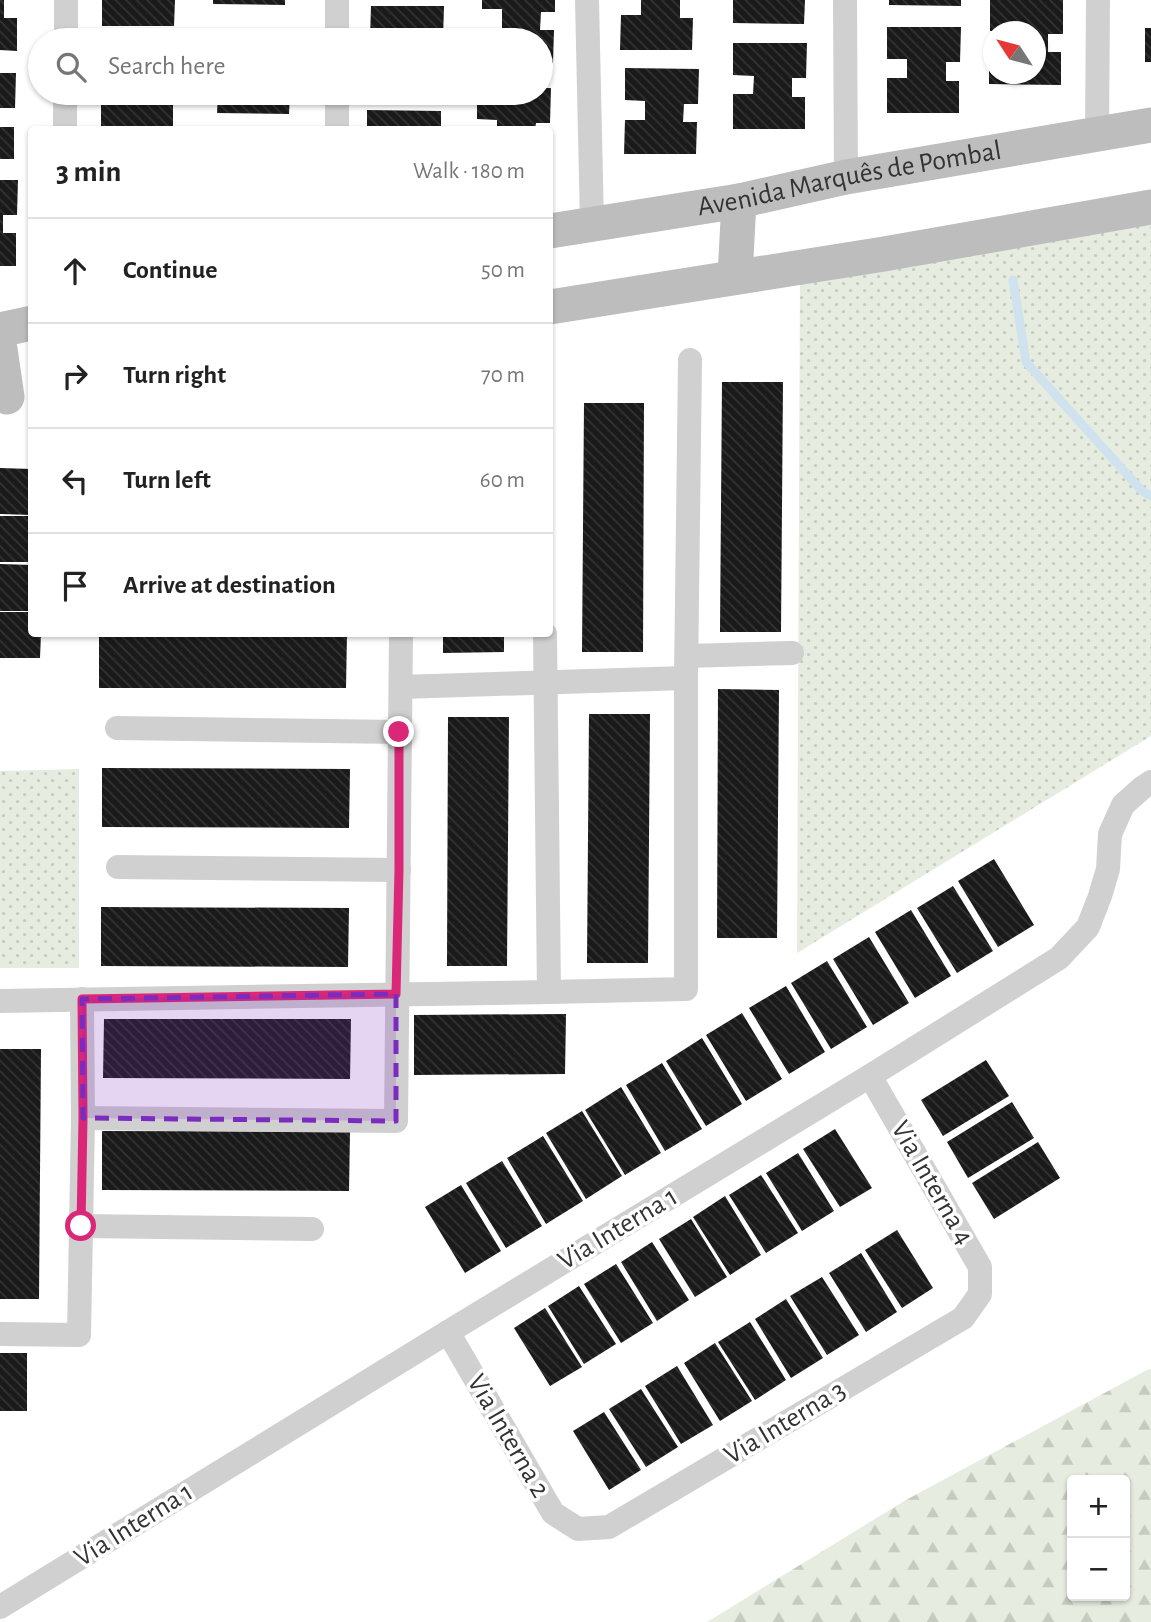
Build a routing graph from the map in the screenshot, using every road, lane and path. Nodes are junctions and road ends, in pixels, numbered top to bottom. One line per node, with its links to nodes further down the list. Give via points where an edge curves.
1 (66, 0): 6 (street)
2 (337, 0): 7 (street)
3 (587, 0): 17 (street)
4 (845, 0): 14 (street)
5 (1098, 0): 13 (street)
6 (65, 28)
7 (337, 28)
8 (65, 105): 11 (street)
9 (337, 105): 12 (street)
10 (1151, 125): 13 (main road, Avenida Marquês de Pombal)
11 (65, 126)
12 (337, 126)
13 (1097, 134): 14 (main road, Avenida Marquês de Pombal)
14 (846, 177): 15 (main road, Avenida Marquês de Pombal)
15 (739, 201): 17 (main road, Avenida Marquês de Pombal); 19 (main road)
16 (1151, 207): 19 (main road)
17 (592, 223): 18 (main road, Avenida Marquês de Pombal)
18 (553, 230)
19 (735, 277): 20 (main road)
20 (553, 307)
21 (28, 324): 22 (main road)
22 (0, 330)
23 (0, 349): 25 (main road)
24 (690, 360): 29 (street)
25 (13, 396)
26 (401, 637): 31 (street)
27 (545, 637): 30 (street)
28 (792, 653): 29 (street)
29 (686, 667): 30 (street); 37 (street, via 686,989)
30 (545, 682): 31 (street); 37 (street)
31 (401, 687): 33 (street)
32 (117, 728): 33 (street)
33 (399, 732): 36 (street)
34 (1151, 782): 41 (street, Via Interna 1, via 1123,805 1110,834 1108,869 1088,927 1059,958)
35 (118, 867): 36 (street)
36 (399, 870): 38 (street)
37 (549, 992): 38 (street)
38 (396, 994): 39 (street); 42 (street, via 396,1121)
39 (82, 999): 40 (street); 42 (street)
40 (0, 1001)
41 (870, 1076): 45 (street, Via Interna 4, via 980,1267); 46 (street, Via Interna 1)
42 (83, 1118): 43 (street)
43 (81, 1226): 44 (street); 47 (street, via 79,1335)
44 (312, 1229)
45 (980, 1294): 48 (street, Via Interna 3, via 963,1318 609,1527)
46 (448, 1332): 48 (street, Via Interna 2, via 553,1513); 49 (street, Via Interna 1)
47 (0, 1334)
48 (578, 1529)
49 (0, 1608)

